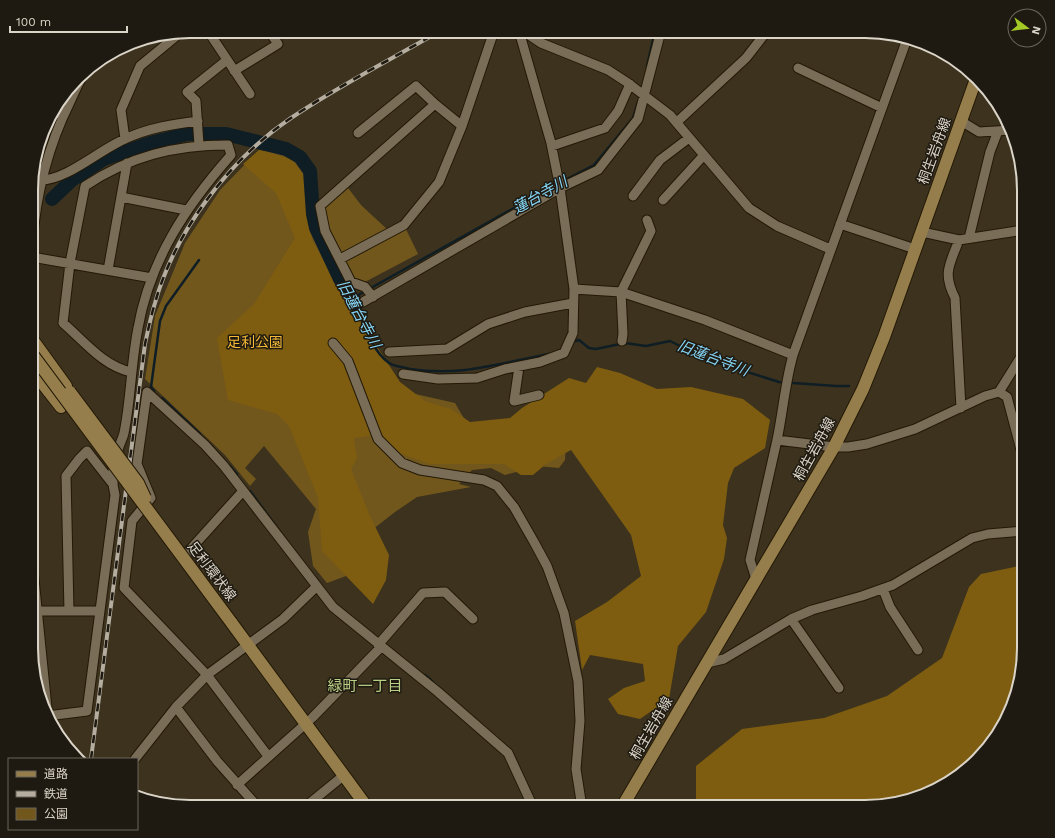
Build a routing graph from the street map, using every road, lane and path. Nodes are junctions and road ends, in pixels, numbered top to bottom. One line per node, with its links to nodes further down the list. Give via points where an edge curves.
1 (213, 38): 10 (street)
2 (274, 38): 12 (street, via 278,44)
3 (492, 38): 26 (street)
4 (521, 38): 33 (street)
5 (534, 38): 13 (street, via 608,70)
6 (660, 38): 17 (street)
7 (762, 38): 24 (street, via 746,58)
8 (173, 39): 31 (street, via 140,66 121,110)
9 (905, 43): 19 (street)
10 (227, 60): 12 (street); 25 (street, via 187,92 196,101)
11 (798, 68): 19 (street)
12 (234, 71): 16 (street)
13 (630, 84): 17 (street); 33 (street, via 618,111 605,128)
14 (974, 85): 23 (main road, 桐生岩舟線)
15 (77, 89): 22 (street)
16 (250, 94)
17 (645, 96): 24 (street); 37 (street, via 638,119 598,170)
18 (435, 104): 26 (street); 29 (street, via 416,86); 52 (street, via 320,206 325,230)
19 (882, 108): 44 (street)
20 (62, 109): 22 (street)
21 (60, 112): 22 (street)
22 (65, 112): 36 (street)
23 (961, 121): 27 (street, via 980,132); 46 (main road, 桐生岩舟線)
24 (677, 122): 30 (street)
25 (199, 123): 31 (street, via 172,124); 32 (street)
26 (462, 126): 52 (street, via 439,182 404,225)
27 (998, 131): 28 (street); 47 (street, via 990,152)
28 (1004, 131)
29 (358, 133)
30 (689, 138): 34 (street); 39 (street, via 660,160)
31 (124, 139): 36 (street, via 58,177)
32 (199, 142): 35 (street); 42 (street, via 228,145 231,155)
33 (552, 146): 37 (street)
34 (704, 155): 41 (street); 49 (street, via 749,208 777,226)
35 (127, 163): 40 (street); 53 (street, via 106,172 85,186)
36 (40, 180): 38 (street)
37 (560, 188): 56 (street); 58 (street)
38 (38, 191)
39 (634, 196)
40 (121, 197): 42 (street); 54 (street)
41 (663, 200)
42 (186, 210): 55 (street)
43 (647, 220): 57 (street, via 651,231)
44 (840, 224): 49 (street); 50 (street)
45 (1017, 231): 47 (street)
46 (922, 232): 48 (street); 50 (main road, 桐生岩舟線)
47 (969, 238): 48 (street)
48 (958, 240): 75 (street, via 947,273 948,284 955,298)
49 (830, 249): 65 (street)
50 (915, 249): 78 (main road, 桐生岩舟線, via 873,365)
51 (38, 258): 53 (street)
52 (340, 260): 58 (street, via 351,282 365,287)
53 (70, 263): 54 (street); 70 (street, via 63,323 108,363)
54 (108, 270): 55 (street)
55 (152, 278): 70 (street, via 138,327)
56 (574, 289): 57 (street); 60 (street)
57 (621, 292): 61 (street); 65 (street, via 705,320)
58 (372, 297): 59 (street)
59 (363, 302)
60 (573, 303): 64 (street, via 524,312 488,324 447,350); 69 (street, via 573,333 564,353)
61 (622, 341)
62 (333, 343): 111 (street, via 348,360 378,438 402,463 420,470 484,480 497,486 514,507 534,542 547,566 564,613 578,681 580,721 576,769)
63 (38, 347): 81 (main road, bridge, via 138,483)
64 (389, 352)
65 (793, 355): 77 (street, via 787,376)
66 (38, 362): 81 (main road, 足利環状線, bridge)
67 (1017, 362): 68 (street)
68 (1014, 366): 73 (street, via 1006,384)
69 (519, 367): 71 (street, via 477,378 438,379); 74 (street, via 514,401)
70 (131, 372): 79 (street, via 124,433 116,456)
71 (403, 374)
72 (38, 378): 81 (main road, via 133,503)
73 (999, 392): 75 (street); 76 (street, via 1007,397)
74 (539, 395)
75 (961, 408): 78 (street, via 915,429 867,444)
76 (1017, 435)
77 (777, 440): 78 (street); 84 (street, via 750,560)
78 (834, 447): 84 (main road, 桐生岩舟線)
79 (112, 483): 88 (street, via 87,451 66,476); 89 (street, via 115,495)
80 (243, 491): 83 (street); 85 (street); 97 (street, via 205,445 147,392 137,464 151,498 132,521 124,588)
81 (153, 518): 94 (main road, 足利環状線, bridge)
82 (1017, 532): 86 (street, via 972,538)
83 (188, 552)
84 (756, 579): 96 (main road, 桐生岩舟線)
85 (316, 587): 93 (street, via 333,607); 94 (street)
86 (883, 589): 91 (street, via 812,610); 95 (street, via 890,607)
87 (38, 611): 88 (street)
88 (69, 611): 89 (street)
89 (100, 611): 101 (street, via 87,711)
90 (473, 619): 93 (street, via 445,592 423,593)
91 (791, 619): 96 (street, via 724,659); 98 (street)
92 (38, 621): 99 (street)
93 (381, 644): 102 (street, via 312,718); 110 (street, via 508,753)
94 (248, 646): 97 (street); 102 (main road, 足利環状線)
95 (918, 650)
96 (707, 663): 112 (main road, 桐生岩舟線)
97 (207, 675): 100 (street); 103 (street)
98 (839, 688)
99 (46, 697)
100 (176, 707): 104 (street); 106 (street)
101 (54, 716)
102 (304, 723): 103 (street); 105 (main road, 足利環状線)
103 (268, 756): 106 (street)
104 (136, 758)
105 (343, 776): 108 (street); 109 (main road, 足利環状線)
106 (237, 785): 107 (street)
107 (251, 800)
108 (314, 800)
109 (362, 800)
110 (530, 800)
111 (581, 800)
112 (626, 800)

